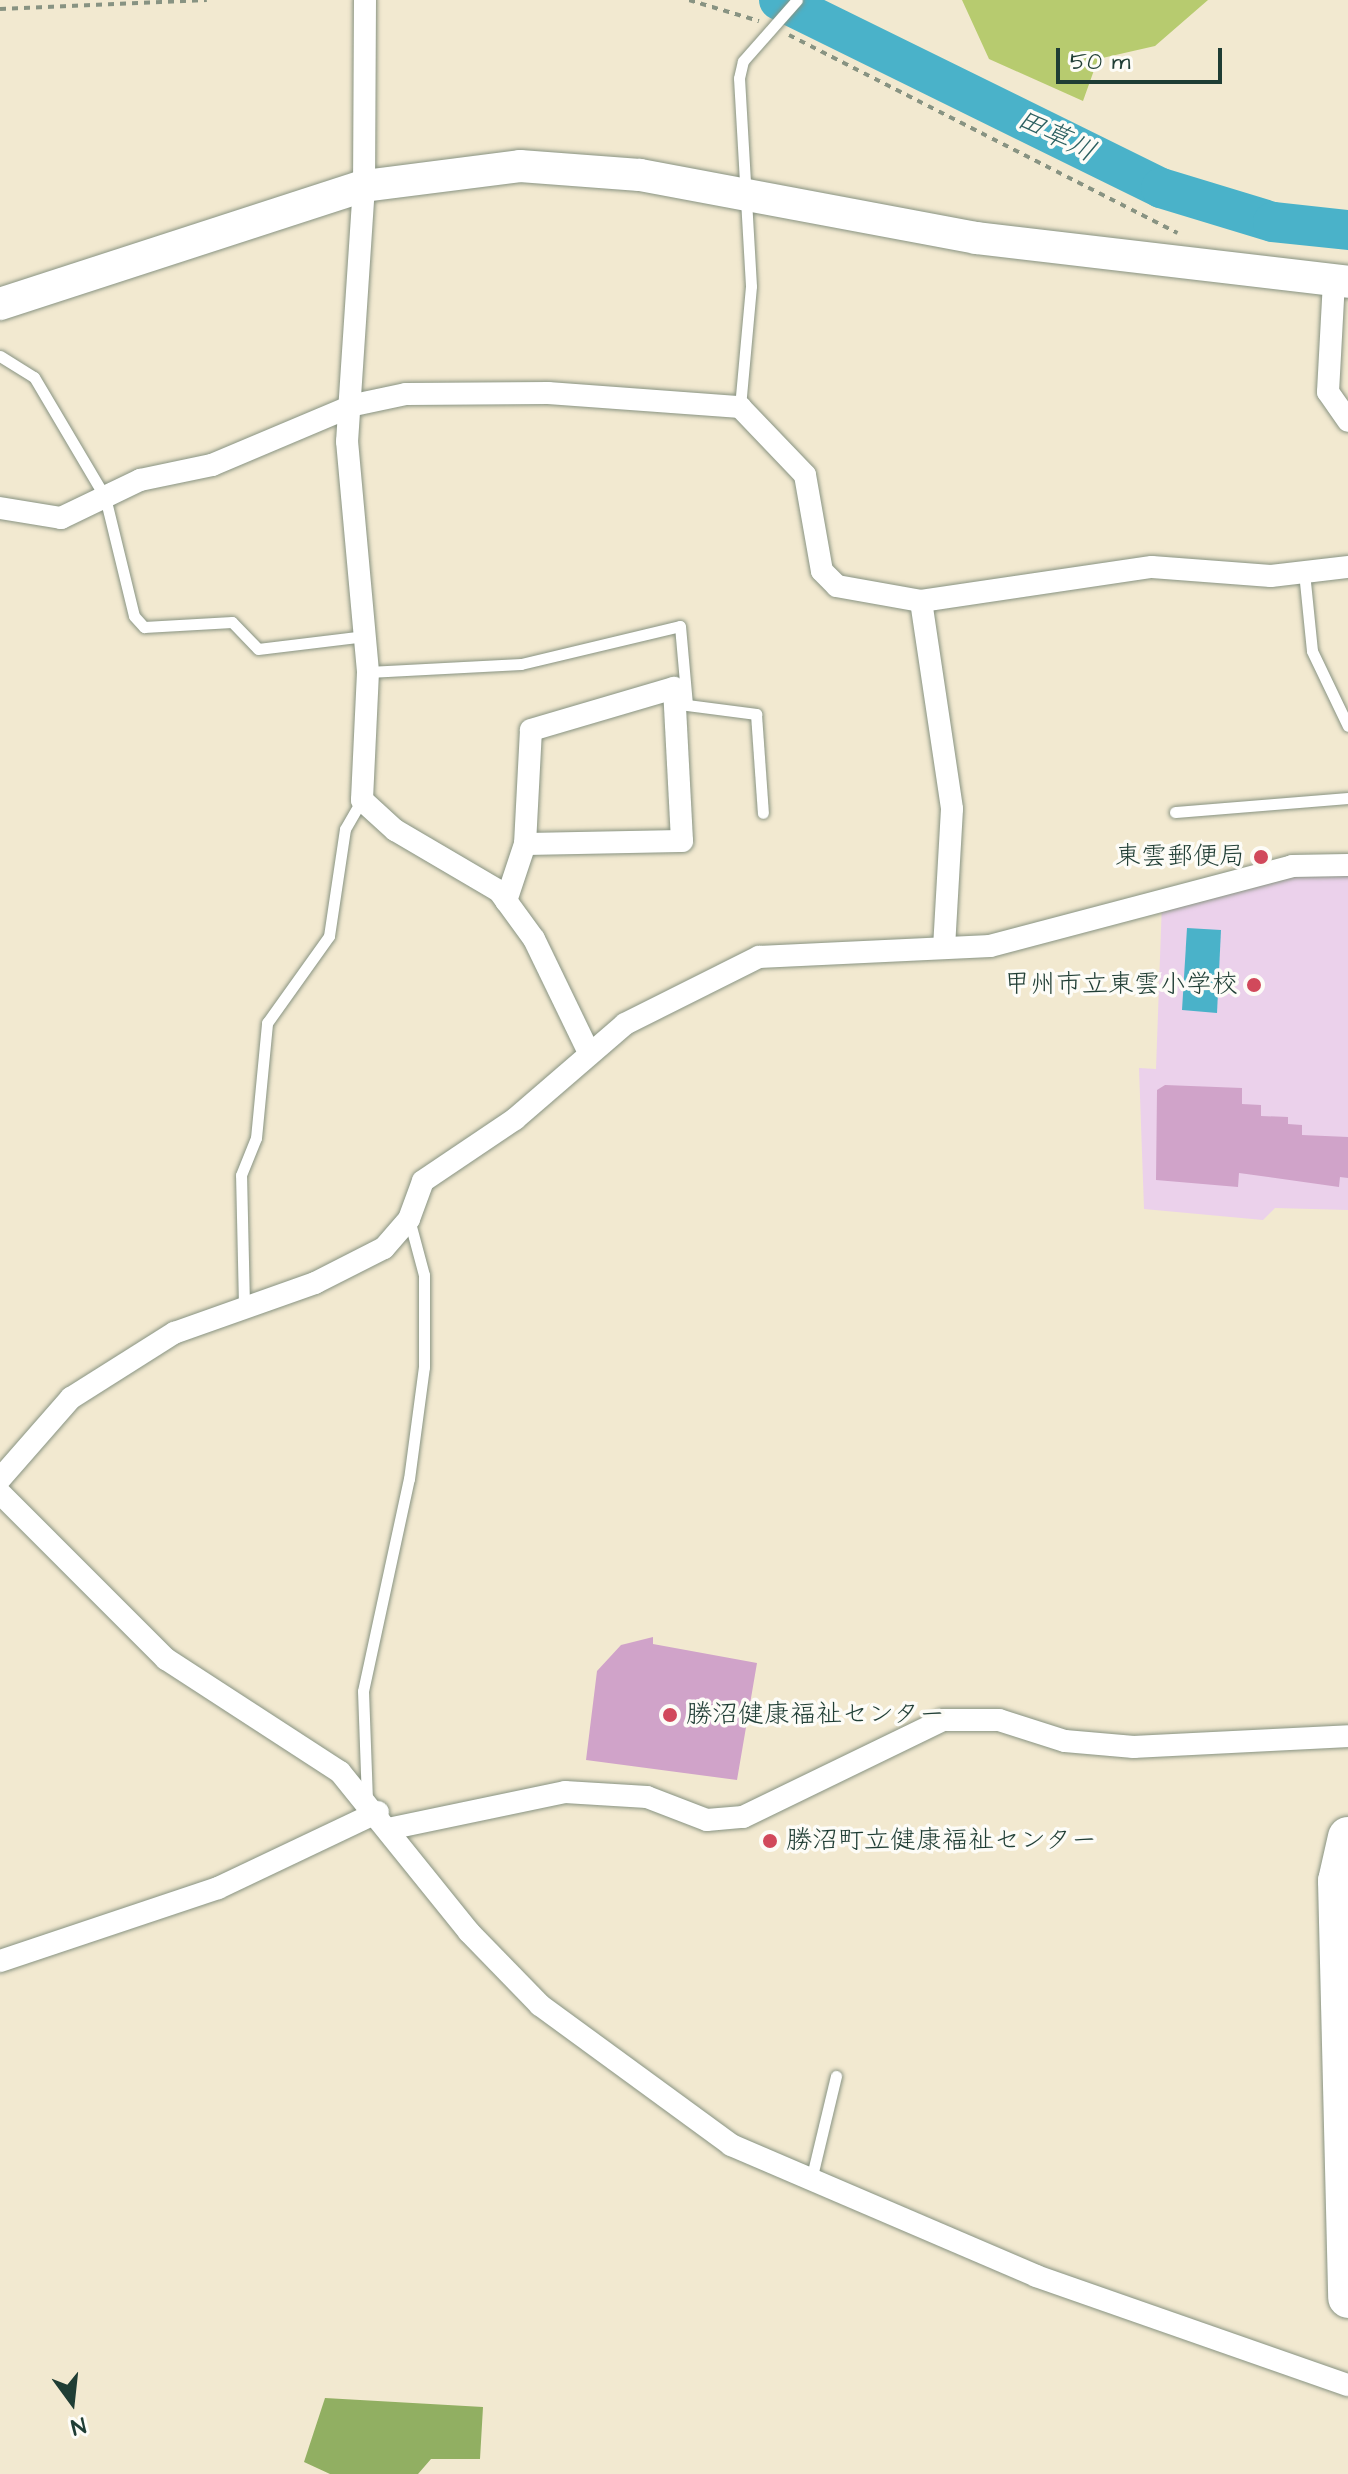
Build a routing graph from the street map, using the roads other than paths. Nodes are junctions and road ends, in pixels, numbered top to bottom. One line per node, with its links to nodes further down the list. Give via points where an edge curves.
1 (365, 0): 3 (street)
2 (797, 0): 4 (lane, via 743,61 739,78)
3 (364, 186): 4 (street, via 520,166 640,175); 6 (street); 8 (street)
4 (748, 196): 5 (street, via 932,232); 9 (lane, via 751,286)
5 (1341, 281): 10 (street, via 1328,392)
6 (0, 304)
7 (0, 356): 11 (lane, via 34,377)
8 (354, 405): 9 (street, via 406,394 548,393); 11 (street, via 256,450 140,480); 16 (street, via 347,441)
9 (740, 407): 15 (street, via 805,475 822,571 837,586)
10 (1348, 421)
11 (105, 497): 12 (street, via 61,518); 16 (lane, via 134,616 144,627 232,622 258,649)
12 (0, 508)
13 (1348, 567): 14 (street)
14 (1304, 572): 15 (street, via 1271,576 1152,567); 18 (lane, via 1312,651)
15 (921, 601): 26 (street, via 952,809)
16 (365, 636): 17 (street)
17 (368, 672): 20 (street); 22 (lane, via 521,664 680,626 687,705 756,714)
18 (1348, 726)
19 (1348, 798): 21 (lane)
20 (362, 800): 25 (street, via 395,830); 29 (lane, via 345,829 329,936 267,1023 256,1138 241,1175)
21 (1175, 812)
22 (763, 813)
23 (525, 844): 23 (street, via 531,730 674,688 682,841); 25 (street)
24 (1348, 865): 26 (street, via 1292,866 1033,938)
25 (506, 901): 27 (street, via 534,939)
26 (944, 948): 27 (street, via 759,957 625,1024)
27 (589, 1053): 28 (street, via 515,1119 423,1181)
28 (409, 1219): 29 (street, via 384,1248 315,1283); 33 (lane, via 424,1275 424,1367 395,1553 363,1691)
29 (244, 1305): 30 (street, via 174,1333 71,1398)
30 (0, 1479)
31 (0, 1493): 33 (street, via 166,1659 340,1772)
32 (1348, 1736): 33 (street, via 1134,1747 1065,1741 999,1720 943,1720 743,1817 707,1820 647,1797 565,1792)
33 (377, 1814): 35 (street, via 218,1888); 38 (street, via 469,1932 540,2005 731,2145)
34 (1348, 1837): 37 (highway, via 1338,1881)
35 (0, 1961)
36 (836, 2076): 38 (lane)
37 (1345, 2154): 39 (highway)
38 (810, 2180): 40 (street, via 1193,2337)
39 (1348, 2298)
40 (1348, 2385)

